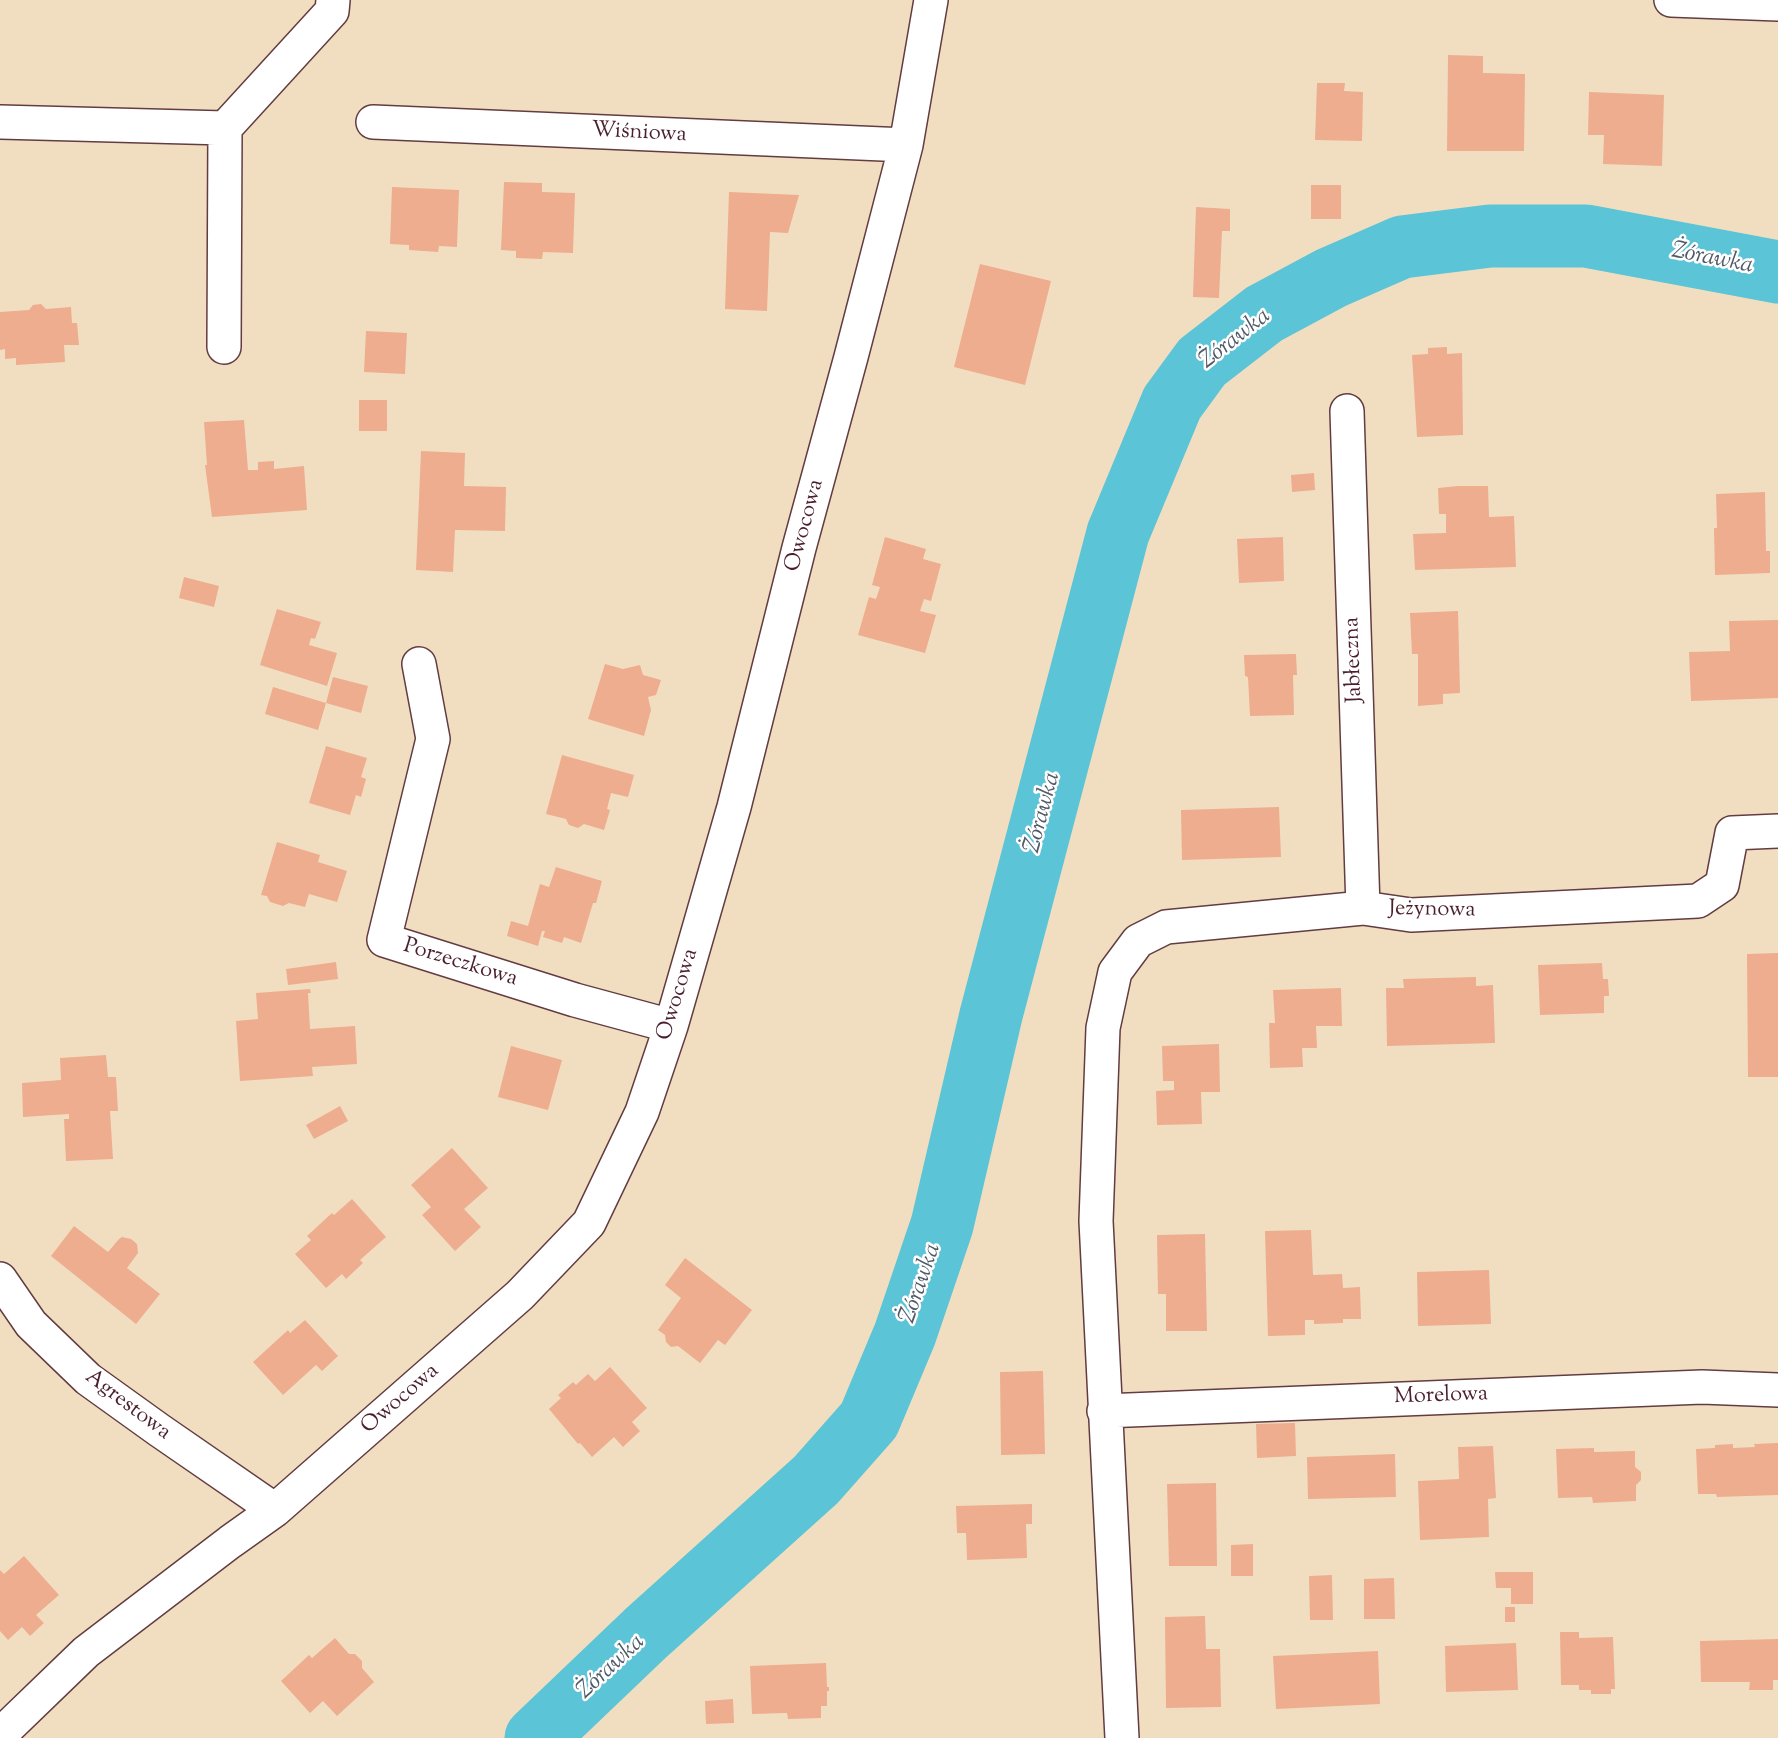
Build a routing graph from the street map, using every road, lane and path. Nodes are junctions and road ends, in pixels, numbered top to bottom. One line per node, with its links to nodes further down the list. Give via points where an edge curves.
1 (333, 0): 7 (street, via 332,11)
2 (931, 0): 8 (street, Owocowa)
3 (1671, 0): 4 (street)
4 (1778, 4)
5 (0, 122): 7 (street)
6 (372, 122): 8 (street, Wiśniowa)
7 (225, 128): 9 (street)
8 (906, 146): 14 (street, Owocowa, via 734,807)
9 (224, 347)
10 (1347, 411): 13 (street, Jabłeczna)
11 (419, 664): 14 (street, Porzeczkowa, via 433,739 384,940)
12 (1778, 831): 13 (street, Jeżynowa, via 1732,833 1722,885 1698,902 1411,915)
13 (1363, 908): 17 (street, Jeżynowa, via 1166,927 1138,941 1115,972 1103,1028 1096,1221)
14 (671, 1026): 18 (street, Owocowa, via 642,1112 589,1223 520,1295)
15 (0, 1279): 18 (street, Agrestowa, via 31,1324 88,1379)
16 (1778, 1390): 17 (street, Morelowa, via 1702,1387)
17 (1104, 1411): 20 (street)
18 (275, 1510): 19 (street, Owocowa, via 86,1652)
19 (0, 1735)
20 (1122, 1738)

